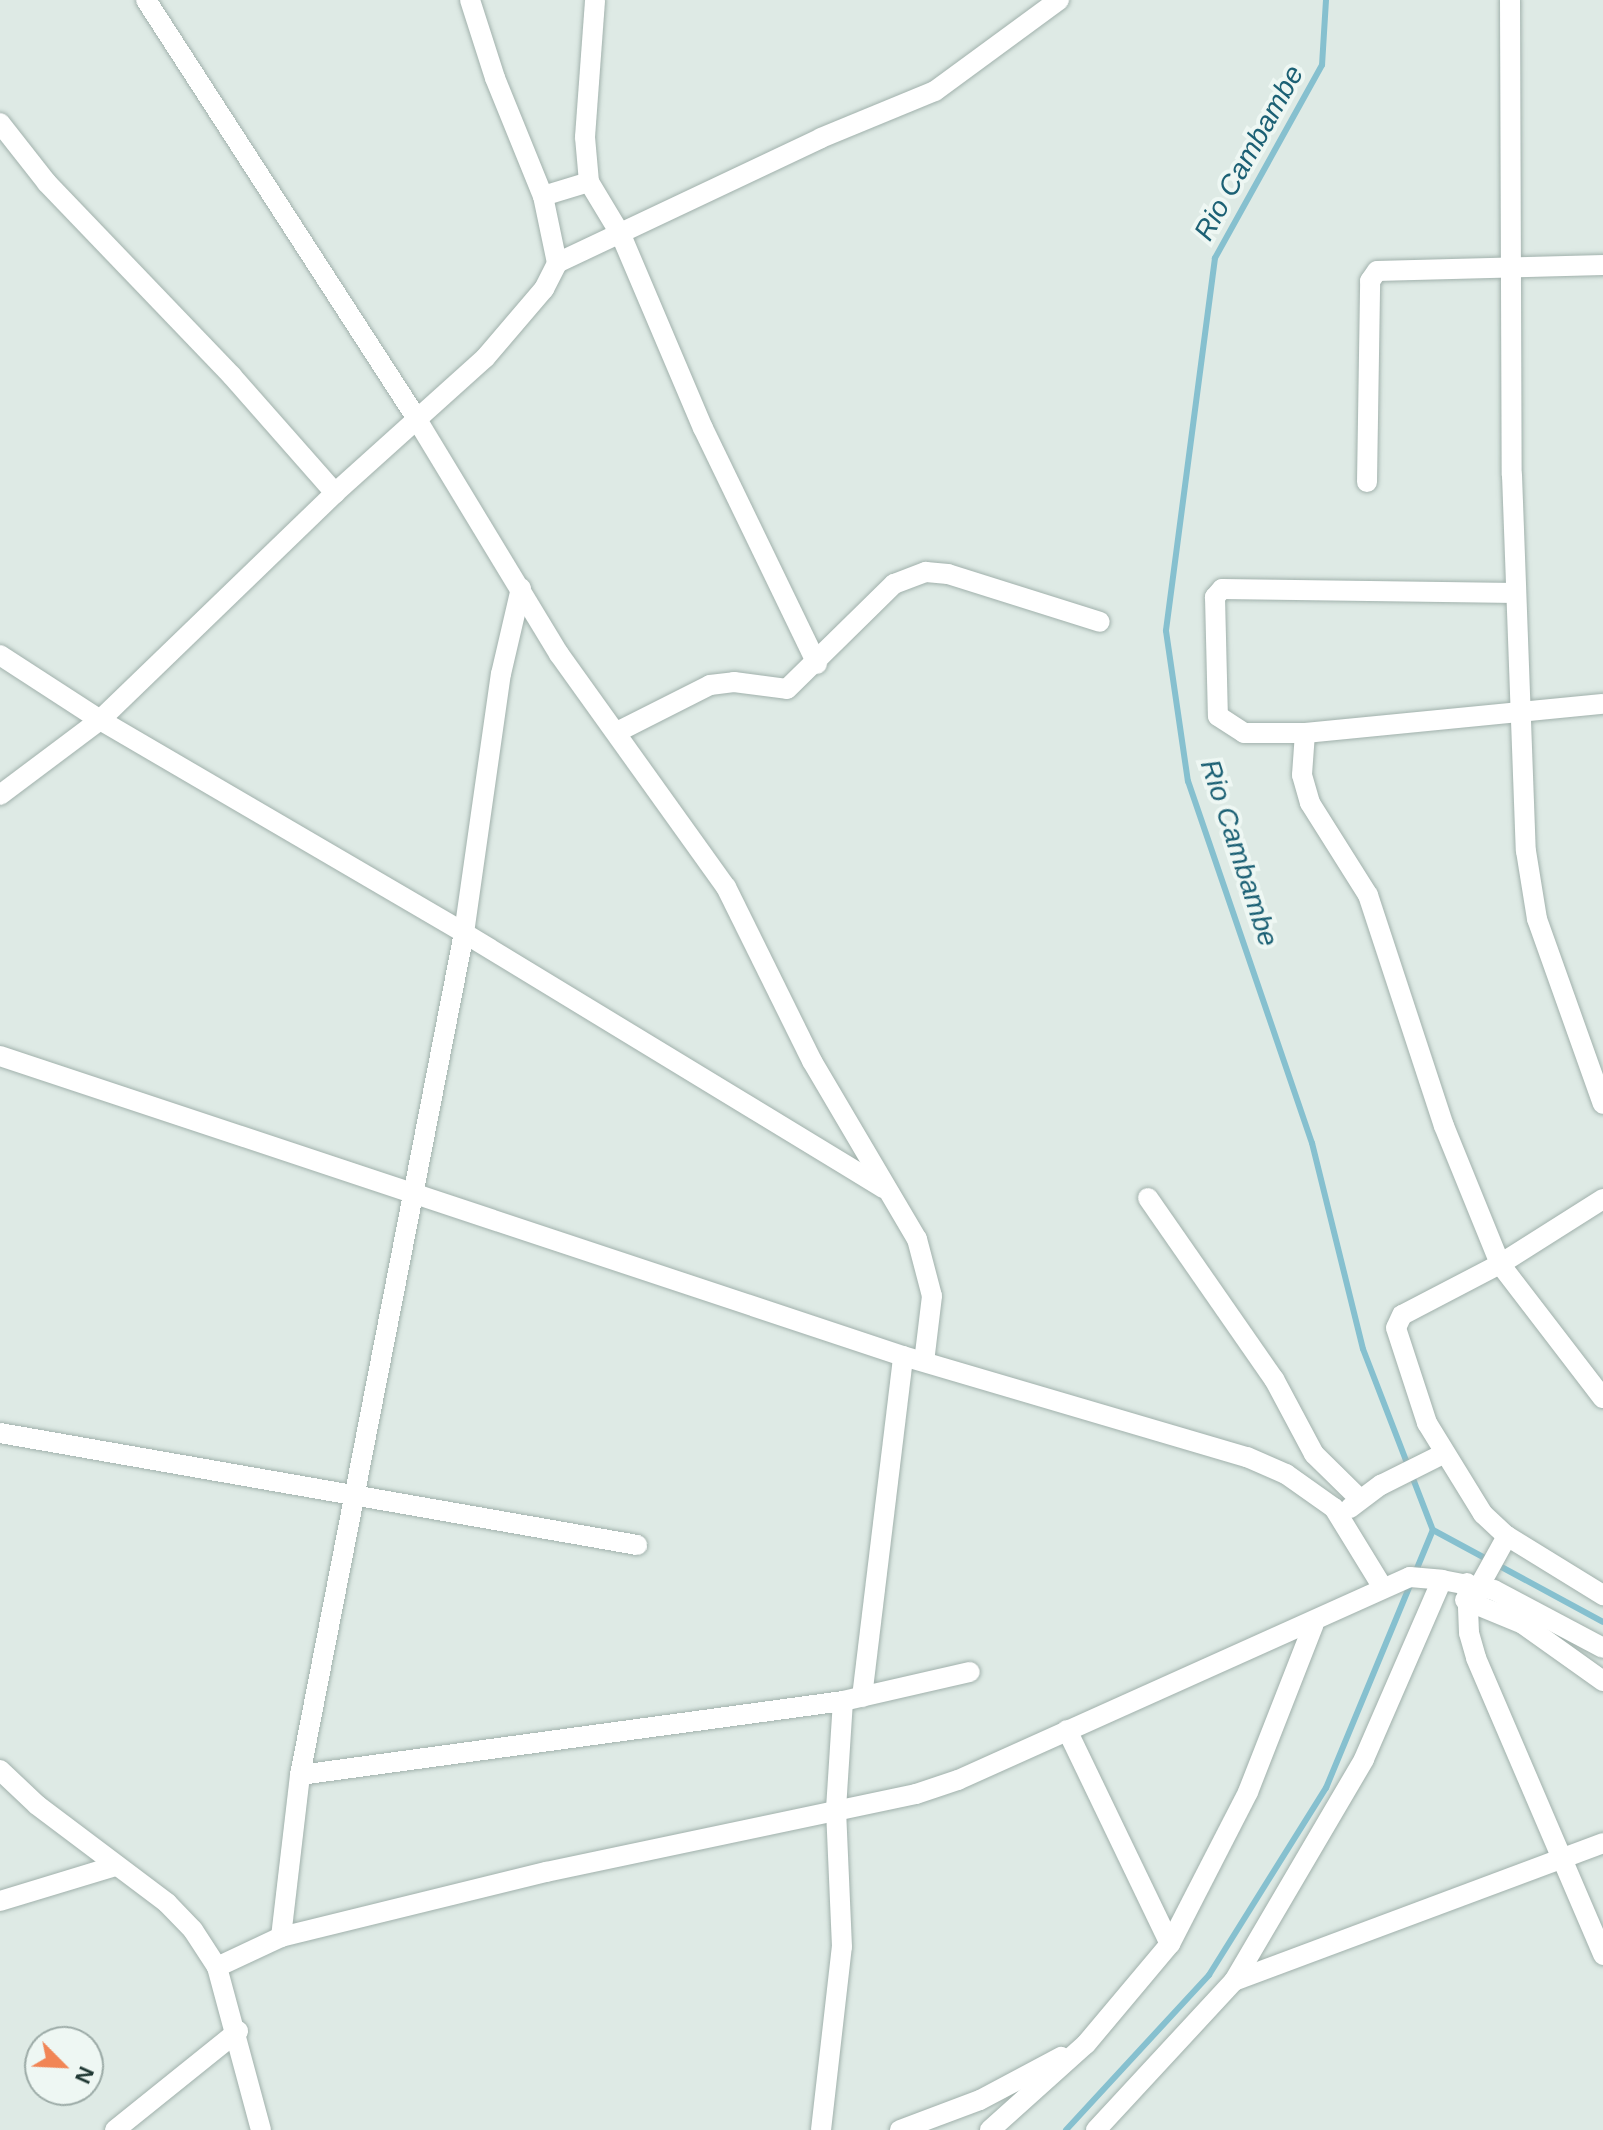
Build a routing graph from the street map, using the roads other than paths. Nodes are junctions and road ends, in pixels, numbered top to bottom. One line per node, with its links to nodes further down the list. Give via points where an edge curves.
1 (146, 0): 13 (street)
2 (470, 0): 8 (street)
3 (595, 0): 7 (street, via 585,137)
4 (1059, 0): 9 (street, via 935,91 808,144)
5 (1510, 0): 12 (street)
6 (0, 123): 15 (street, via 75,213 232,376)
7 (589, 182): 8 (street); 9 (street)
8 (543, 196): 10 (street)
9 (621, 235): 10 (street); 20 (street, via 697,414)
10 (557, 263): 13 (street, via 544,289 485,358)
11 (1603, 265): 12 (street)
12 (1513, 266): 14 (street, via 1377,271 1370,281); 17 (street)
13 (416, 418): 15 (street); 16 (street)
14 (1367, 482)
15 (335, 493): 23 (street)
16 (521, 588): 24 (street, via 559,654); 27 (street, via 501,674)
17 (1516, 593): 22 (street); 25 (street, via 1219,591 1214,602 1218,716 1244,733)
18 (1100, 622): 20 (street, via 948,574 926,572 894,584)
19 (0, 655): 23 (street)
20 (817, 664): 24 (street, via 787,689 734,682 710,685)
21 (1603, 704): 22 (street)
22 (1517, 709): 25 (street); 29 (street, via 1526,851 1537,919)
23 (100, 720): 26 (street); 27 (street)
24 (617, 732): 30 (street, via 726,887 776,994)
25 (1305, 733): 34 (street, via 1302,775 1310,803 1368,895 1418,1053)
26 (0, 795)
27 (464, 933): 30 (street); 31 (street)
28 (0, 1056): 31 (street)
29 (1603, 1104)
30 (884, 1188): 36 (street, via 906,1218 926,1267 932,1296)
31 (413, 1195): 35 (street); 40 (street)
32 (1148, 1198): 41 (street, via 1274,1379 1314,1454)
33 (1603, 1199): 34 (street)
34 (1500, 1264): 37 (street); 39 (street, via 1402,1315 1396,1328)
35 (903, 1356): 36 (street); 53 (street)
36 (924, 1362): 42 (street, via 1247,1457 1306,1486)
37 (1603, 1398)
38 (0, 1433): 40 (street)
39 (1436, 1458): 41 (street); 43 (street)
40 (356, 1497): 44 (street); 56 (street)
41 (1360, 1499): 42 (street)
42 (1341, 1516): 47 (street)
43 (1504, 1543): 46 (street); 48 (street)
44 (637, 1545)
45 (1442, 1580): 46 (street); 47 (street, via 1410,1577); 66 (street, via 1364,1759)
46 (1474, 1586): 50 (street); 52 (street); 59 (street, via 1476,1658)
47 (1383, 1588): 49 (street)
48 (1603, 1595)
49 (1314, 1624): 54 (street); 63 (street, via 1248,1792)
50 (1603, 1648)
51 (970, 1672): 53 (street)
52 (1603, 1681)
53 (852, 1699): 56 (street); 57 (street)
54 (1067, 1730): 57 (street, via 958,1780 883,1802); 63 (street)
55 (0, 1770): 60 (street)
56 (300, 1775): 62 (street)
57 (836, 1809): 62 (street); 71 (street, via 842,1947)
58 (1603, 1843): 59 (street)
59 (1563, 1859): 64 (street); 66 (street)
60 (115, 1866): 61 (street); 65 (street, via 167,1903)
61 (0, 1901)
62 (281, 1937): 65 (street)
63 (1170, 1944): 68 (street)
64 (1603, 1955)
65 (217, 1967): 67 (street)
66 (1234, 1981): 74 (street)
67 (238, 2031): 69 (street); 70 (street)
68 (1086, 2044): 72 (street, via 980,2100); 73 (street)
69 (115, 2130)
70 (261, 2130)
71 (821, 2130)
72 (900, 2130)
73 (990, 2130)
74 (1096, 2130)

